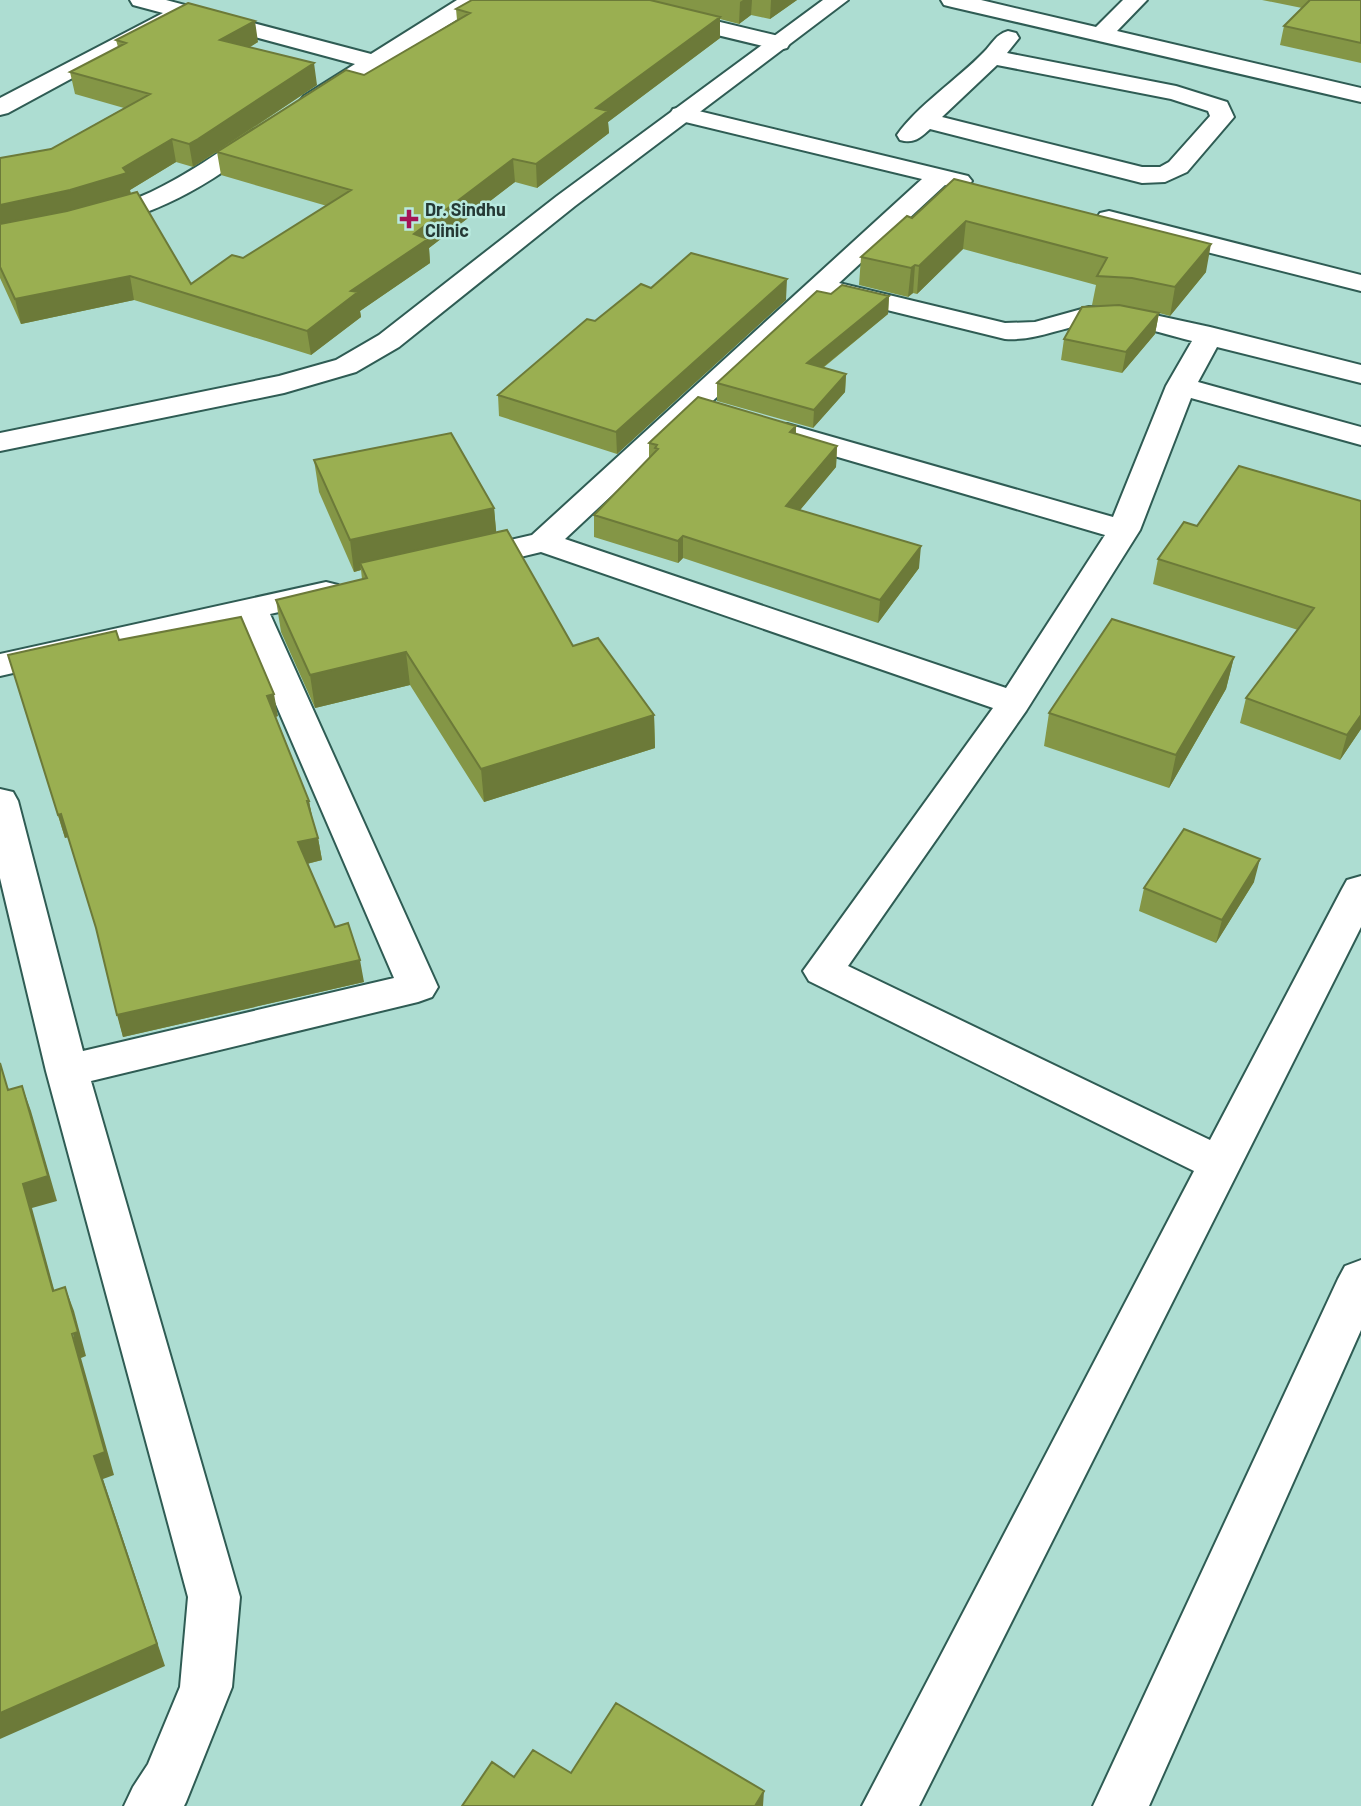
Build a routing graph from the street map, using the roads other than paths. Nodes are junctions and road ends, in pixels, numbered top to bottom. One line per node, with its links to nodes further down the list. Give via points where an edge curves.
1 (141, 0): 7 (street)
2 (472, 0): 12 (street)
3 (601, 0): 10 (street)
4 (837, 0): 10 (street)
5 (952, 0): 8 (street)
6 (1136, 0): 9 (street)
7 (179, 10): 12 (street); 14 (street)
8 (1030, 18): 9 (street); 11 (street)
9 (1100, 34): 13 (street)
10 (779, 43): 15 (street)
11 (992, 57): 16 (street); 16 (street, via 1176,93 1219,107 1222,117 1178,167 1165,174 1142,175)
12 (371, 61): 21 (street, via 198,177 159,198 55,229)
13 (1361, 95)
14 (0, 108)
15 (682, 114): 17 (street); 29 (street, via 389,341 346,366 284,384)
16 (923, 120): 17 (street)
17 (884, 163): 18 (street)
18 (939, 177): 19 (street); 23 (street)
19 (979, 186)
20 (1085, 213): 22 (street)
21 (0, 238)
22 (1361, 283)
23 (821, 287): 24 (street, via 1005,331 1030,333 1077,317 1103,314); 31 (street, via 706,410)
24 (1210, 335): 25 (street); 26 (street)
25 (1361, 374)
26 (1181, 386): 28 (street); 30 (street)
27 (758, 425): 30 (street)
28 (1361, 436)
29 (0, 442)
30 (1124, 530): 36 (street)
31 (543, 542): 32 (street); 36 (street)
32 (437, 566)
33 (357, 584): 34 (street)
34 (251, 608): 35 (street); 39 (street, via 418,987)
35 (0, 665)
36 (1014, 703): 40 (street, via 823,971)
37 (0, 801): 39 (street)
38 (1361, 889): 40 (street)
39 (67, 1071): 42 (street, via 214,1597 206,1688 167,1783)
40 (1220, 1164): 43 (street)
41 (1361, 1279): 44 (street)
42 (152, 1806)
43 (890, 1806)
44 (1121, 1806)

